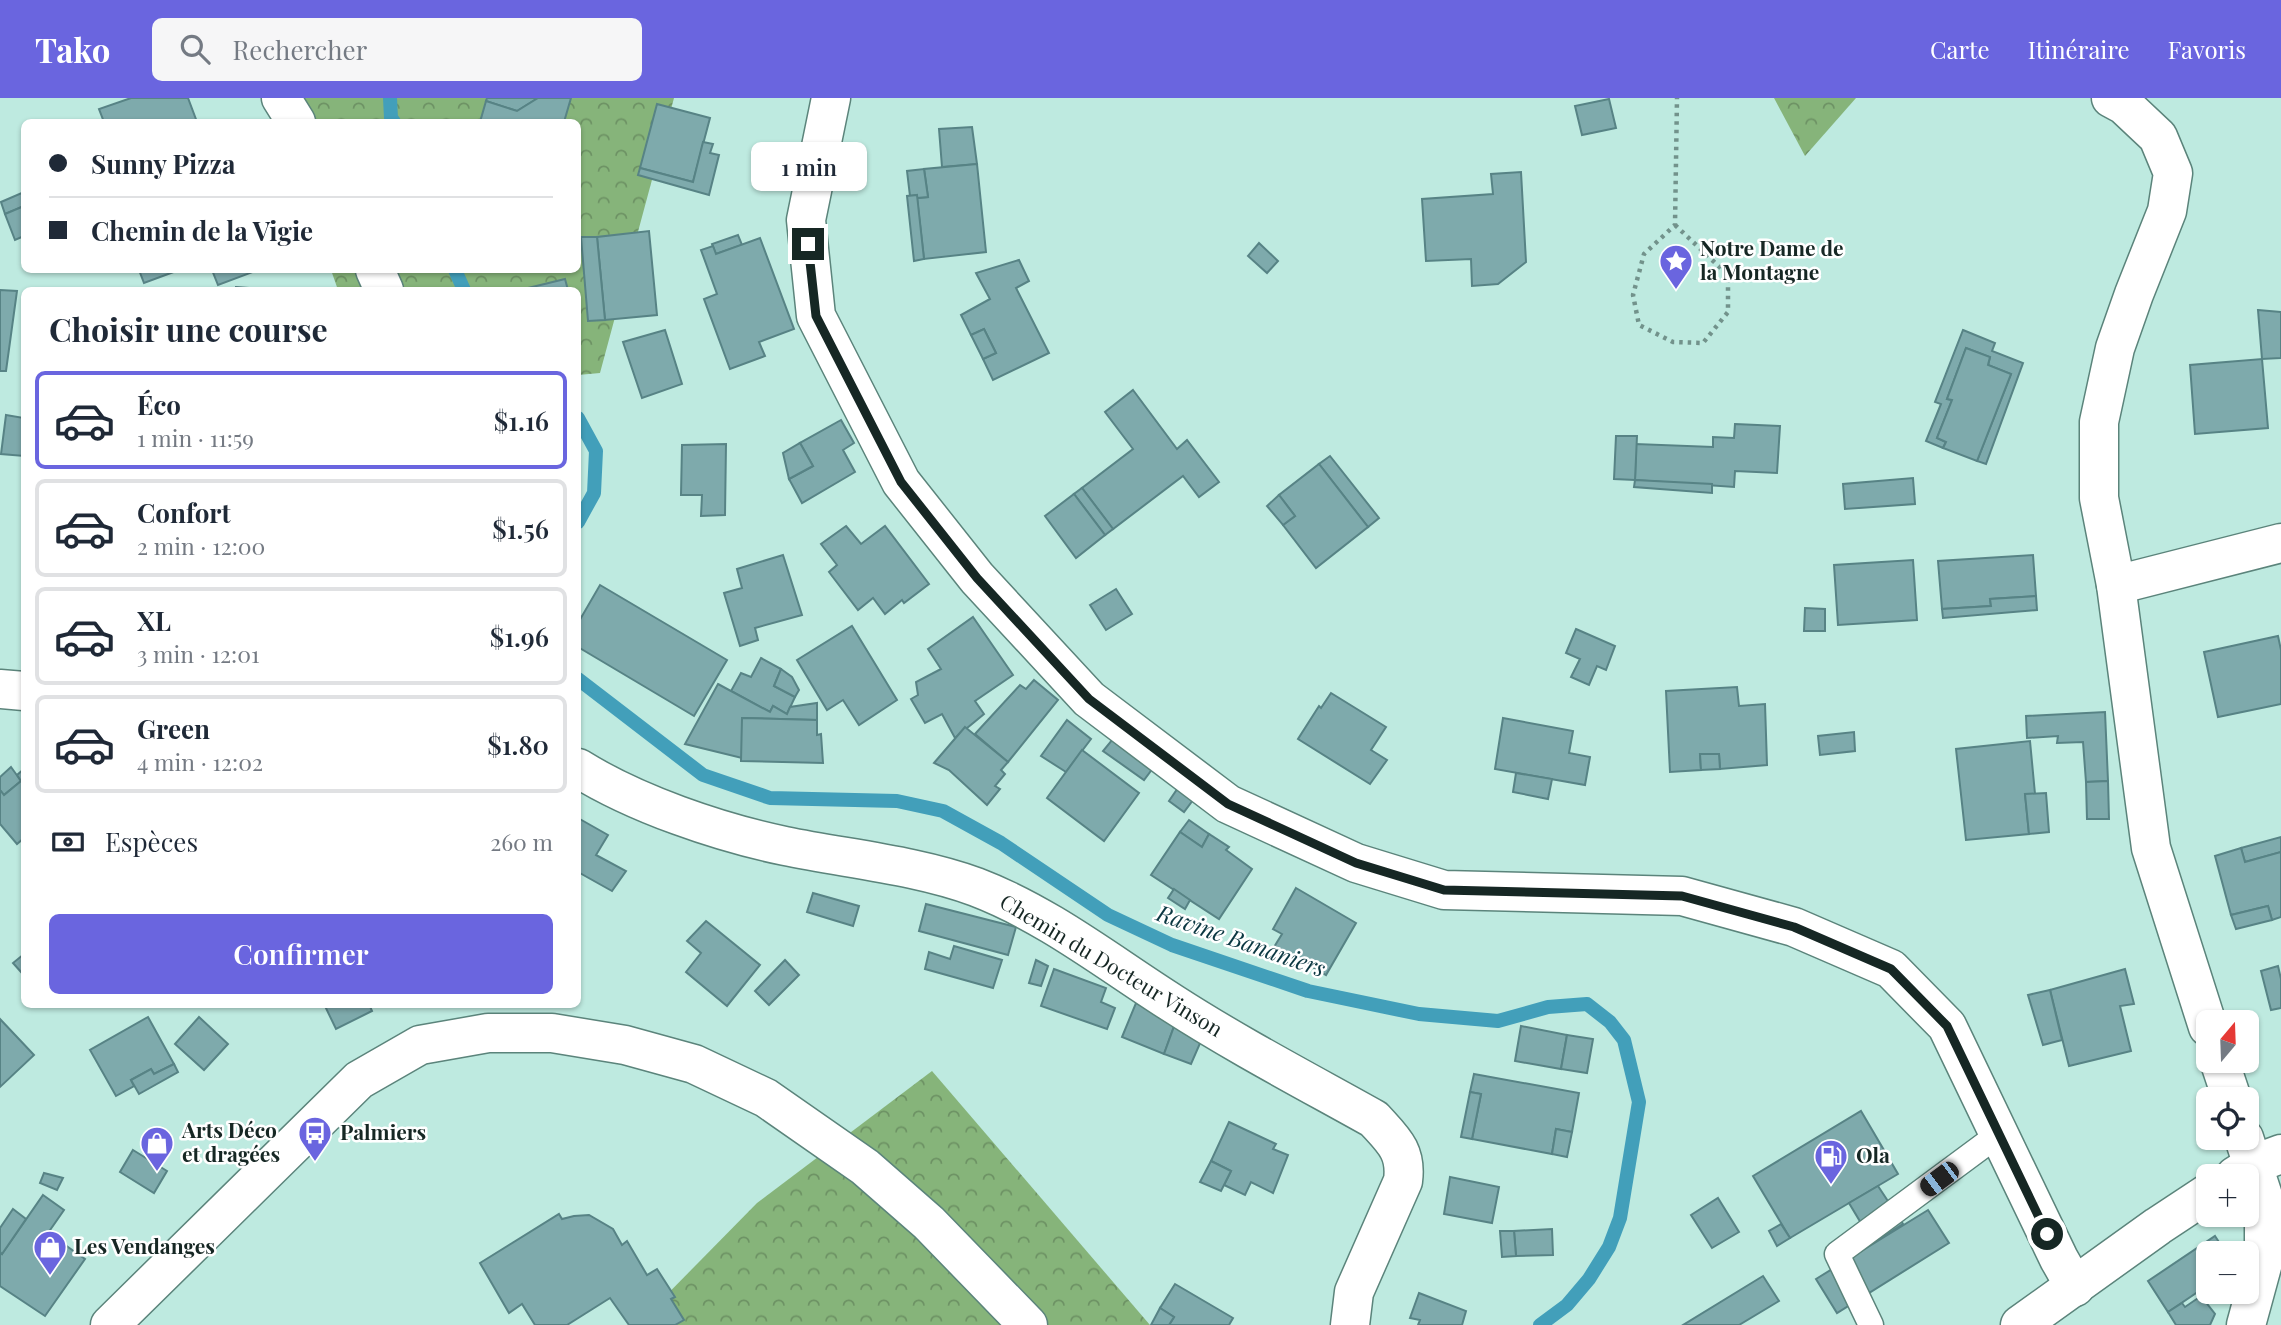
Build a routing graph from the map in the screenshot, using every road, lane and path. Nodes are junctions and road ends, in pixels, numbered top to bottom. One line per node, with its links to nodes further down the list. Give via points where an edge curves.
1 (281, 98): 5 (street)
2 (831, 98): 13 (street, via 806,220 816,316 901,482 977,578 1089,699 1228,804 1356,863 1444,890 1682,896 1794,927 1891,969 1947,1026)
3 (1677, 98): 6 (path)
4 (2111, 98): 8 (street, via 2158,137 2173,173 2167,211 2115,348 2099,422 2099,498)
5 (294, 119)
6 (1675, 225): 6 (path, via 1728,275 1728,312 1703,343 1673,342 1639,325 1633,295 1644,254)
7 (2281, 543): 8 (street)
8 (2116, 585): 12 (street, via 2151,848)
9 (0, 689): 10 (street)
10 (21, 691)
11 (581, 769): 19 (street, Chemin du Docteur Vinson, via 657,806 723,830 925,873 1012,903 1184,1011 1374,1119 1406,1164 1403,1181 1354,1292)
12 (2203, 1010)
13 (2000, 1134): 16 (street); 20 (lane, via 1837,1254)
14 (2254, 1158): 22 (street, via 2264,1199 2264,1259)
15 (2196, 1202): 16 (street)
16 (2075, 1287): 21 (street)
17 (110, 1325): 18 (street, via 359,1080 420,1045 488,1033 552,1033 625,1045 694,1064 766,1098 865,1167 929,1223)
18 (1028, 1325)
19 (1350, 1325)
20 (1871, 1325)
21 (2020, 1325)
22 (2246, 1325)

